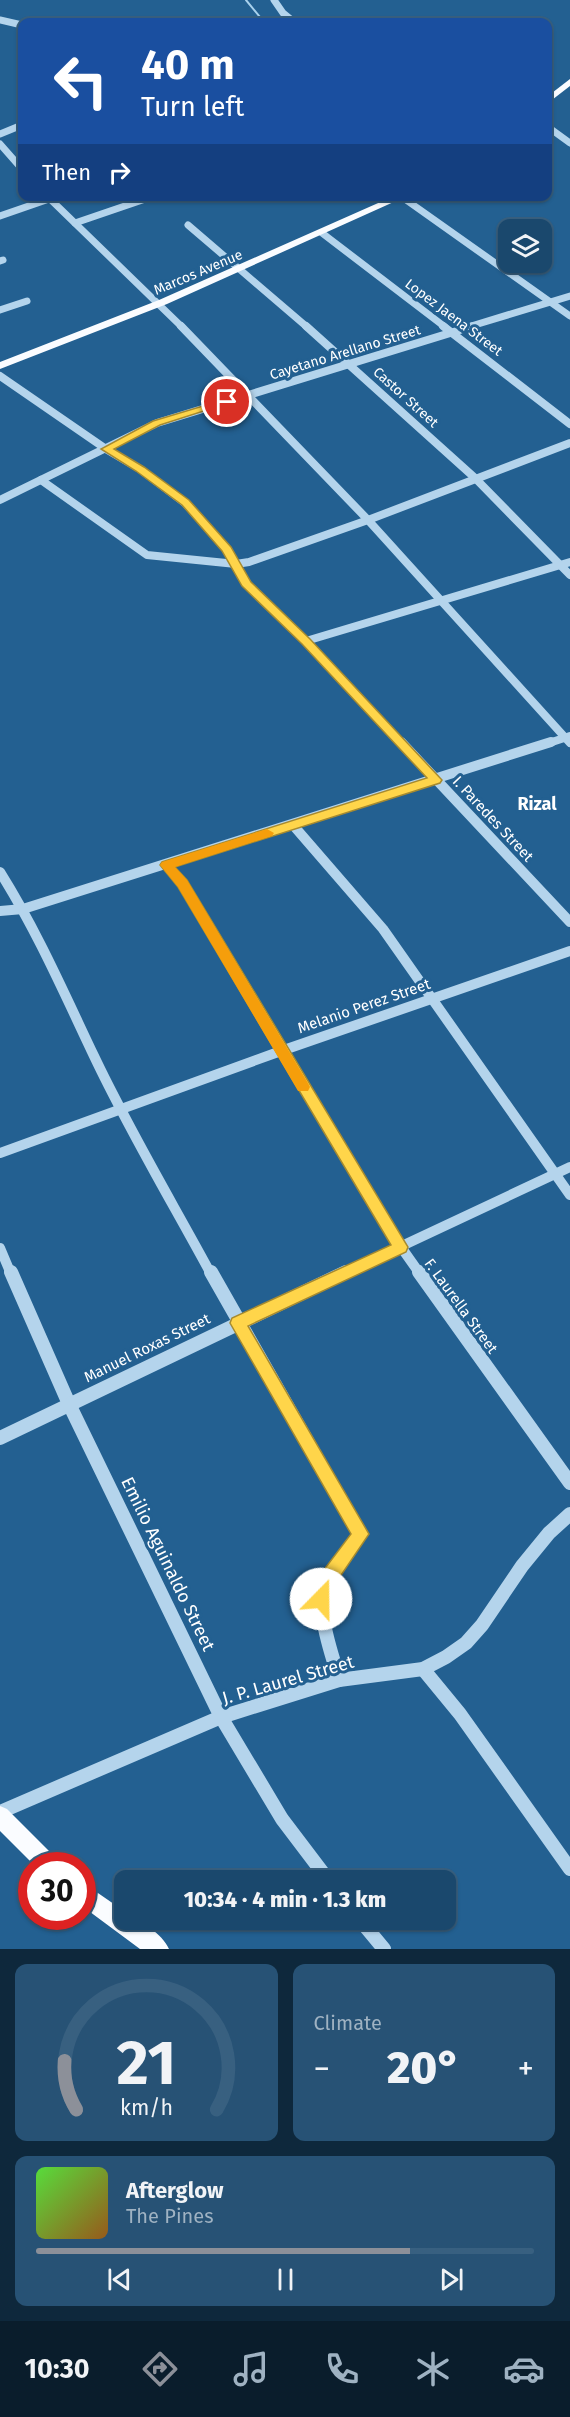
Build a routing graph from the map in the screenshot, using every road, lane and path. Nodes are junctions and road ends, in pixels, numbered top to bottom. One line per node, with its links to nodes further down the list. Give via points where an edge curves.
1 (274, 0): 2 (street)
2 (289, 18)
3 (0, 20): 4 (street)
4 (18, 25)
5 (568, 84): 6 (main road)
6 (552, 97)
7 (18, 127): 9 (street)
8 (552, 130): 10 (street)
9 (0, 134)
10 (570, 143)
11 (0, 144): 12 (street)
12 (18, 164)
13 (40, 201): 18 (street)
14 (51, 201): 19 (street)
15 (139, 201): 19 (street)
16 (394, 201): 21 (main road, Marcos Avenue)
17 (409, 201): 25 (street)
18 (0, 216)
19 (75, 223): 26 (street)
20 (188, 225): 22 (street, Castor Street)
21 (322, 233): 22 (main road, Marcos Avenue); 29 (street, Lopez Jaena Street)
22 (240, 269): 26 (main road, Marcos Avenue); 30 (street, Castor Street)
23 (570, 296): 25 (street, Cayetano Arellano Street)
24 (27, 301): 27 (street)
25 (550, 302): 28 (street); 29 (street, Cayetano Arellano Street)
26 (159, 304): 31 (main road, Marcos Avenue); 33 (street)
27 (0, 310)
28 (570, 316)
29 (453, 333): 30 (street, Cayetano Arellano Street); 34 (street, Lopez Jaena Street)
30 (350, 364): 33 (street, Cayetano Arellano Street); 37 (street, Castor Street)
31 (0, 366)
32 (0, 376): 36 (street, I. Paredes Street)
33 (249, 396): 36 (street, Cayetano Arellano Street, via 157,423); 40 (street)
34 (570, 424)
35 (570, 443): 37 (street)
36 (106, 449): 38 (street, Cayetano Arellano Street); 42 (street, I. Paredes Street, via 185,503)
37 (475, 478): 40 (street); 43 (street, Castor Street)
38 (41, 480): 39 (street, Cayetano Arellano Street); 42 (street, via 147,555)
39 (0, 500)
40 (368, 520): 42 (street); 45 (street)
41 (570, 562): 43 (street)
42 (236, 564): 46 (street, I. Paredes Street, via 246,584)
43 (560, 565): 44 (street, Castor Street); 45 (street)
44 (570, 575)
45 (439, 600): 46 (street); 47 (street)
46 (306, 641): 48 (street, I. Paredes Street)
47 (569, 739): 48 (street)
48 (435, 780): 49 (street); 54 (street, I. Paredes Street)
49 (293, 825): 50 (street); 56 (street, via 383,929)
50 (167, 865): 52 (street); 57 (street, F. Laurella Street)
51 (0, 873): 52 (street)
52 (23, 909): 53 (street); 58 (street)
53 (0, 910)
54 (570, 922)
55 (570, 951): 56 (street, Melanio Perez Street)
56 (432, 999): 57 (street, Melanio Perez Street); 61 (street)
57 (281, 1051): 58 (street, Melanio Perez Street); 63 (street, F. Laurella Street)
58 (122, 1107): 59 (street, Melanio Perez Street); 65 (street)
59 (0, 1153)
60 (570, 1167): 61 (street, Manuel Roxas Street)
61 (555, 1176): 62 (street); 63 (street, Manuel Roxas Street)
62 (570, 1195)
63 (401, 1247): 65 (street, Manuel Roxas Street); 68 (street, F. Laurella Street)
64 (0, 1248): 66 (street, Emilio Aguinaldo Street)
65 (238, 1323): 66 (street, Manuel Roxas Street); 71 (street, via 360,1534 329,1577 321,1599)
66 (69, 1404): 67 (street, Manuel Roxas Street); 72 (street, Emilio Aguinaldo Street)
67 (0, 1438)
68 (570, 1483)
69 (570, 1514): 70 (street, J. P. Laurel Street, via 522,1566 466,1643)
70 (423, 1669): 71 (street, J. P. Laurel Street); 75 (street, via 460,1714)
71 (339, 1680): 72 (street, J. P. Laurel Street)
72 (221, 1717): 73 (street, J. P. Laurel Street); 76 (street, Emilio Aguinaldo Street, via 282,1819)
73 (0, 1814): 74 (main road)
74 (37, 1852)
75 (570, 1869)
76 (321, 1870)
77 (96, 1902): 79 (main road)
78 (368, 1930): 80 (street)
79 (158, 1949)
80 (384, 1949)

